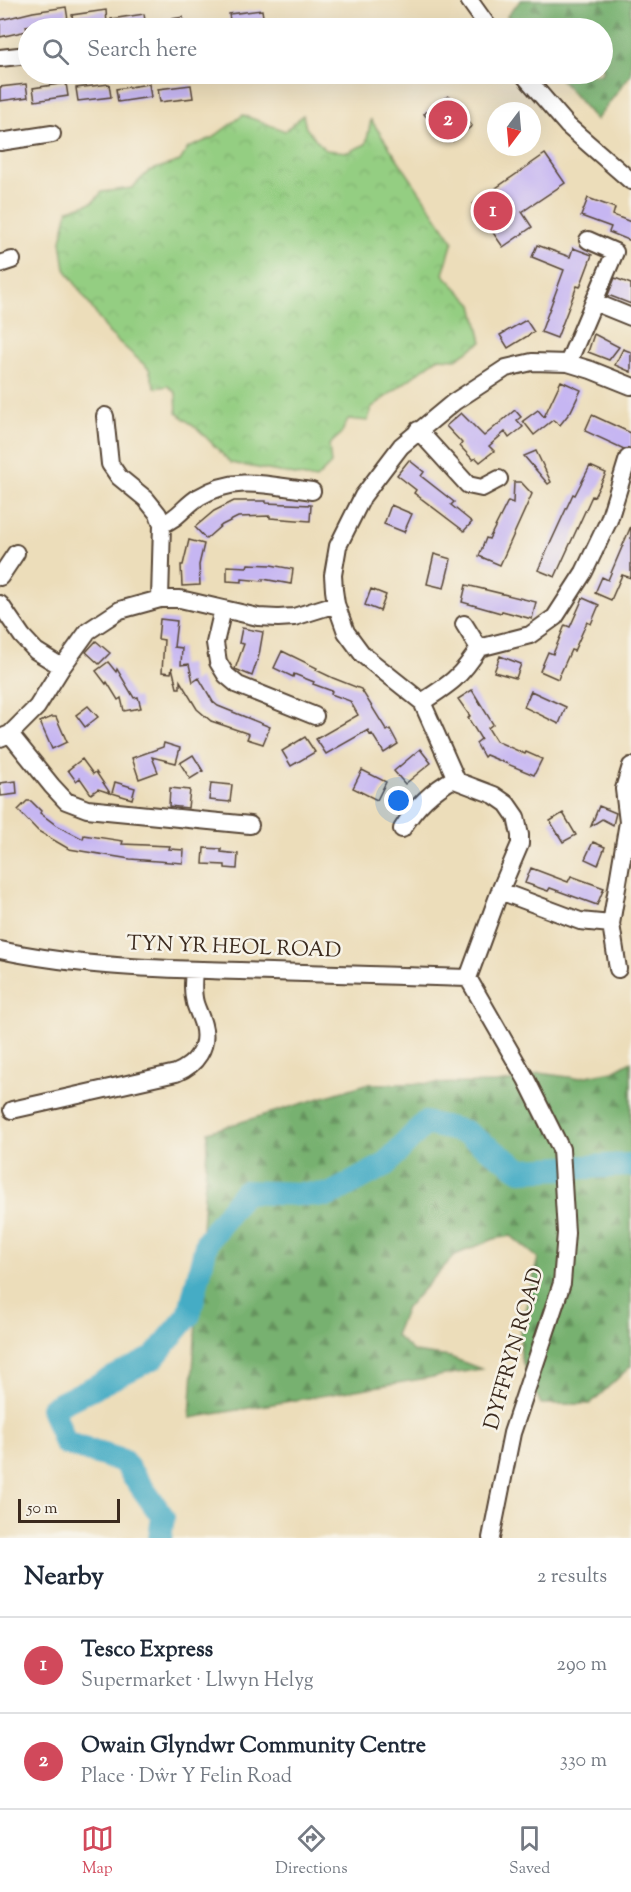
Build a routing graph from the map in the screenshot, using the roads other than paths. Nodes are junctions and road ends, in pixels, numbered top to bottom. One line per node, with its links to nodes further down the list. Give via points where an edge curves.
1 (469, 0): 2 (street)
2 (482, 18)
3 (18, 56): 4 (street)
4 (0, 58)
5 (532, 84): 8 (street, via 568,126)
6 (52, 134): 7 (street)
7 (0, 142)
8 (631, 181)
9 (588, 240): 10 (street)
10 (615, 252): 11 (street); 12 (street)
11 (631, 258)
12 (594, 302): 13 (street); 14 (street)
13 (631, 317)
14 (568, 363): 15 (street); 17 (street, via 532,362 506,368)
15 (631, 386)
16 (105, 416): 21 (street, via 110,464 118,477 146,499)
17 (418, 430): 19 (street, via 468,484 482,488); 26 (street, via 400,446 363,496 338,546 333,575)
18 (628, 458): 29 (street, via 609,520 584,572 555,617 530,635)
19 (499, 479)
20 (312, 491): 21 (street, via 240,482 222,485)
21 (162, 524): 24 (street)
22 (16, 553): 23 (street)
23 (0, 577)
24 (160, 599): 27 (street, via 180,599); 30 (street, via 120,610 88,631)
25 (0, 604): 30 (street, via 36,651)
26 (336, 604): 27 (street, via 278,618); 31 (street, via 346,632 363,655)
27 (223, 609): 32 (street, via 215,643 218,662 226,675 238,685)
28 (464, 624): 29 (street)
29 (479, 648): 31 (street, via 464,671)
30 (62, 667): 33 (street, via 37,707)
31 (422, 702): 35 (street)
32 (315, 716)
33 (5, 736): 36 (street, via 66,801 87,809)
34 (631, 766): 39 (street, via 624,789 628,822)
35 (455, 778): 37 (street, via 422,801); 38 (street, via 501,799 516,817 519,844)
36 (250, 825)
37 (402, 829)
38 (500, 891): 39 (street, via 580,921); 43 (street)
39 (611, 924): 41 (street)
40 (0, 950): 42 (street, TYN YR HEOL ROAD, via 92,965)
41 (618, 969)
42 (194, 970): 43 (street, TYN YR HEOL ROAD); 44 (street, via 195,1002 204,1039 190,1066 176,1073)
43 (468, 978): 45 (street, DYFFRYN ROAD, via 561,1149 566,1233 562,1283 512,1433)
44 (12, 1110)
45 (491, 1538)

